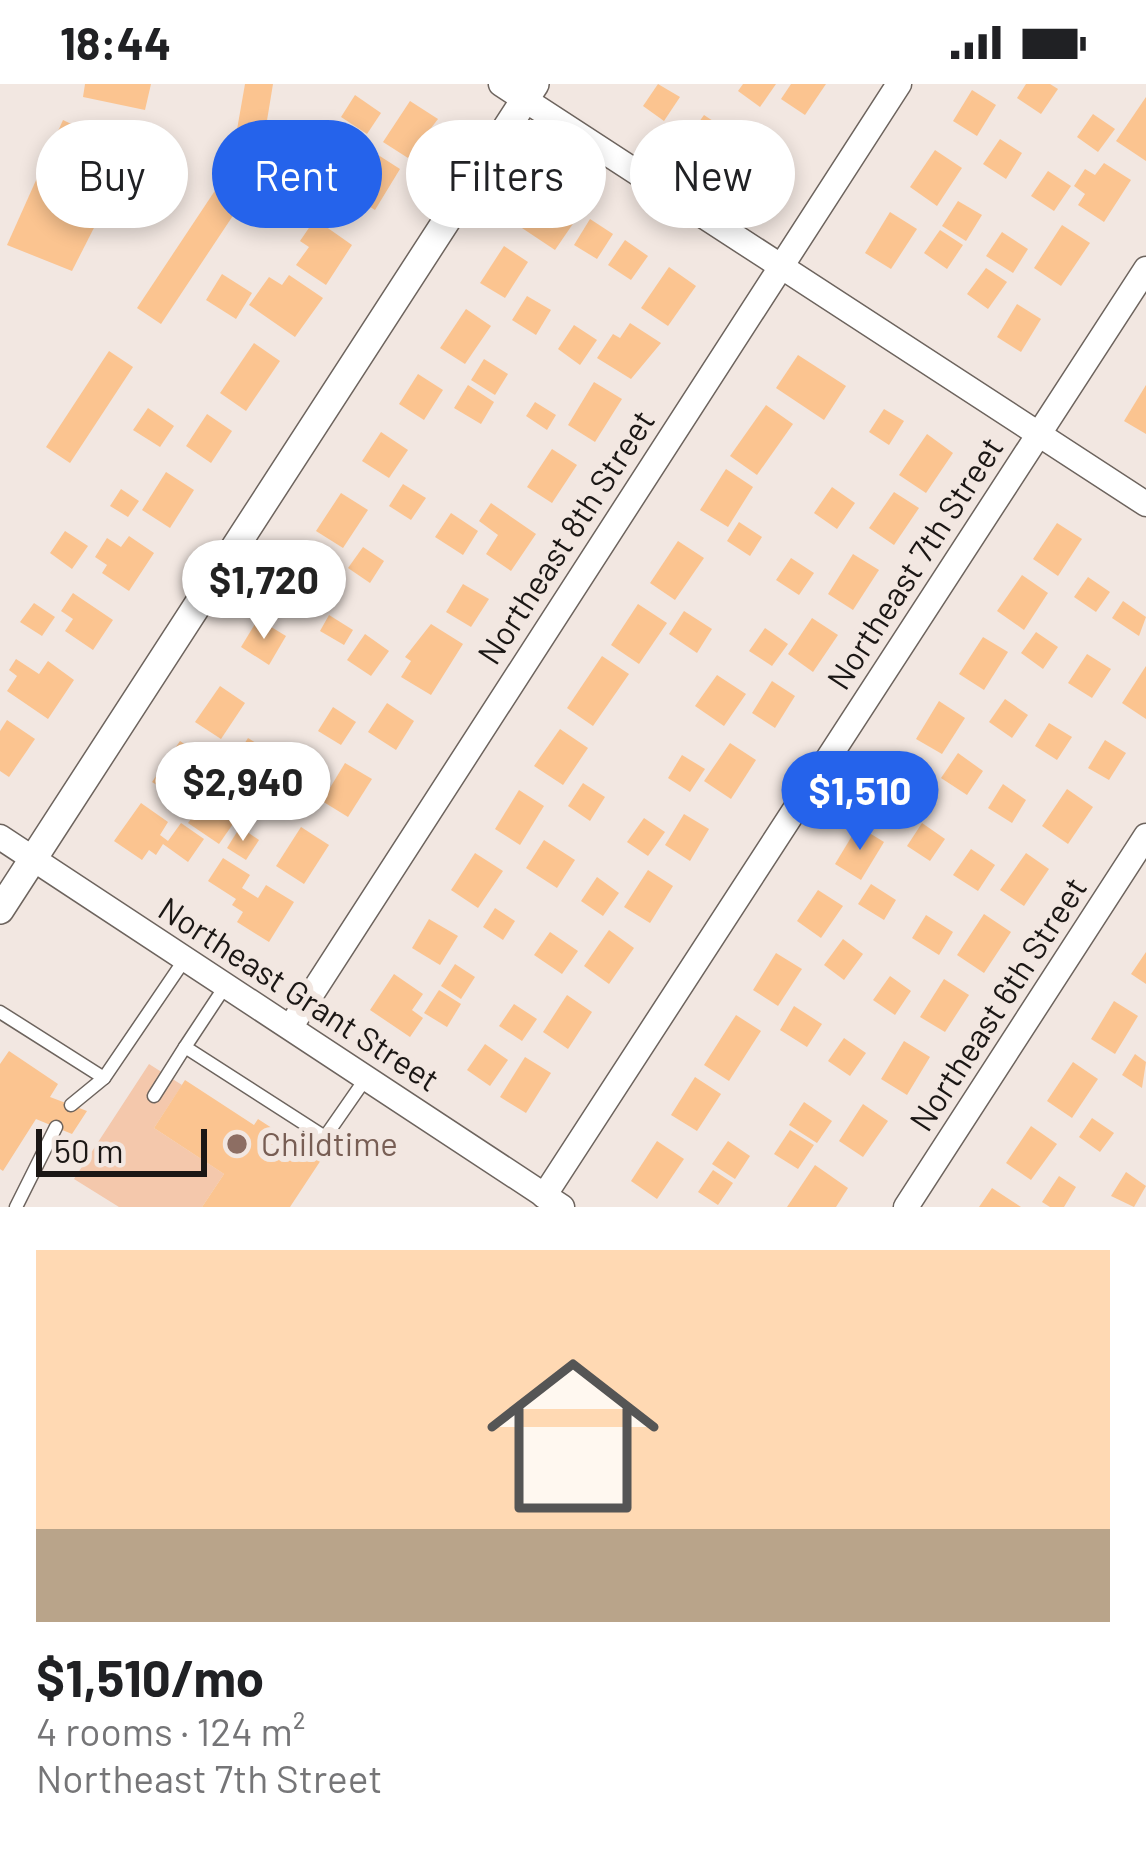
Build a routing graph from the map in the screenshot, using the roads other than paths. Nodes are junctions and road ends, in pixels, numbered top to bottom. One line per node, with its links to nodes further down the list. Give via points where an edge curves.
1 (899, 84): 3 (street, Northeast 8th Street)
2 (520, 89): 3 (street); 9 (street)
3 (781, 265): 5 (street); 14 (street, Northeast 8th Street)
4 (1146, 269): 5 (street, Northeast 7th Street)
5 (1039, 434): 6 (street); 21 (street, Northeast 7th Street)
6 (1146, 504)
7 (1146, 836): 23 (street, Northeast 6th Street)
8 (0, 837): 9 (street, Northeast Grant Street)
9 (34, 859): 10 (street); 11 (street, Northeast Grant Street)
10 (0, 910)
11 (186, 958): 12 (street, Northeast Grant Street); 17 (lane)
12 (226, 985): 14 (street, Northeast Grant Street); 15 (lane)
13 (0, 1012): 17 (lane)
14 (291, 1026): 16 (street, Northeast Grant Street)
15 (185, 1047): 16 (lane, via 325,1137); 18 (lane)
16 (367, 1077): 21 (street, Northeast Grant Street)
17 (104, 1078): 19 (lane)
18 (154, 1096)
19 (71, 1105)
20 (56, 1127): 22 (lane)
21 (547, 1203)
22 (16, 1207)
23 (906, 1207)

